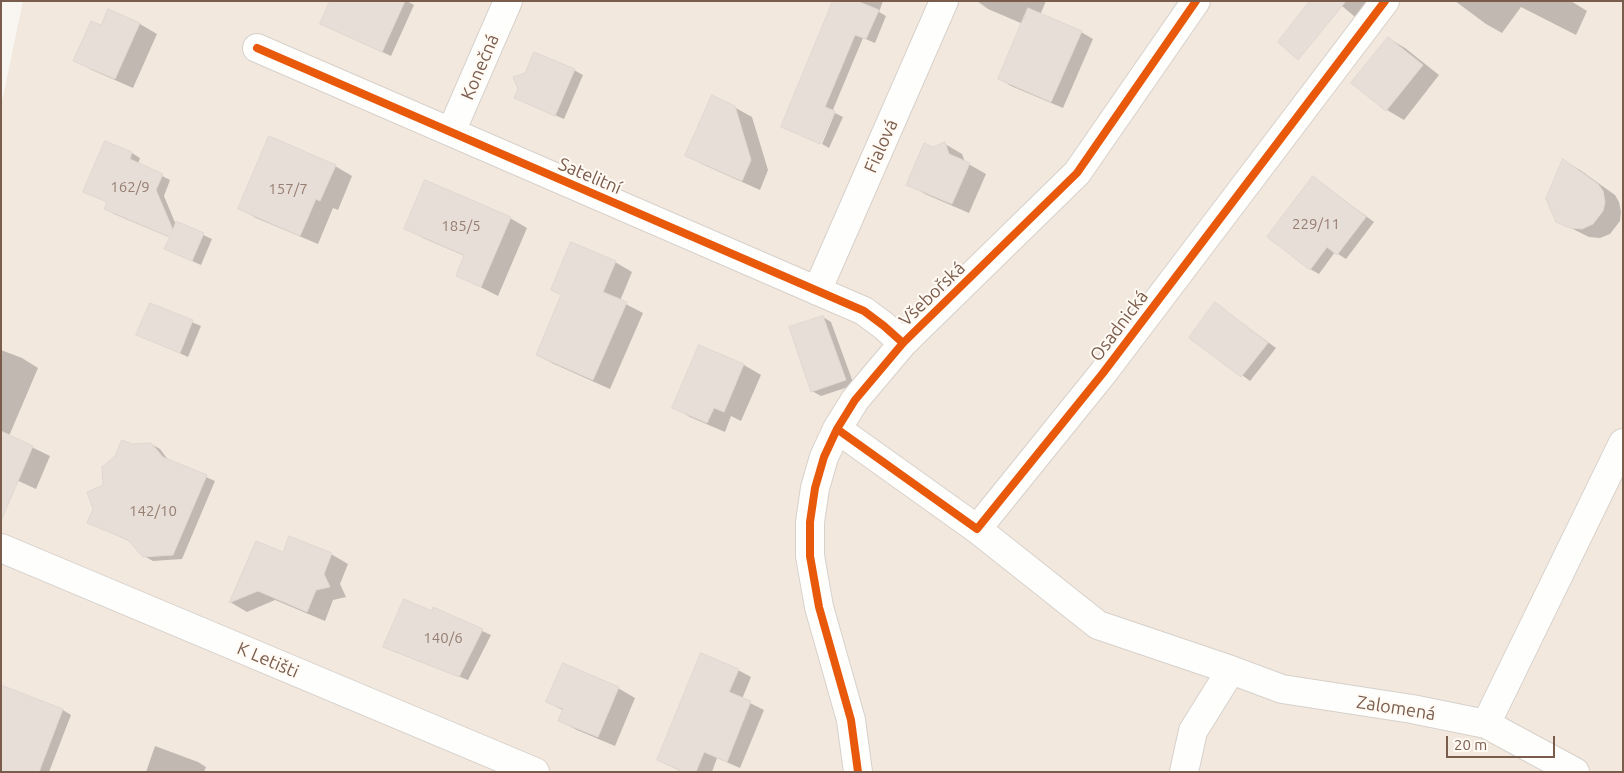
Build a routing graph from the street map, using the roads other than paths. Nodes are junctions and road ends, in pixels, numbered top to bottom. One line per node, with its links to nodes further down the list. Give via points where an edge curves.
1 (508, 1): 6 (street, Konečná)
2 (944, 1): 7 (street, Fialová)
3 (1196, 1): 8 (street, Všebořská, via 1077,173)
4 (1385, 1): 11 (street, Osadnická, via 1103,373)
5 (257, 48): 6 (street, Satelitní)
6 (451, 132): 7 (street, Satelitní)
7 (817, 291): 8 (street, Satelitní, via 864,311)
8 (903, 343): 9 (street, Všebořská, via 855,400)
9 (837, 428): 11 (street); 16 (street, Všebořská, via 815,488 810,556 819,607 851,720)
10 (1623, 443): 14 (street)
11 (977, 529): 13 (street, Zalomená, via 1098,625)
12 (1, 548): 15 (street, K Letišti)
13 (1231, 670): 14 (street, Zalomená, via 1282,689); 17 (street, via 1193,731)
14 (1486, 724): 18 (street, Zalomená)
15 (535, 772)
16 (858, 772)
17 (1184, 772)
18 (1576, 772)

